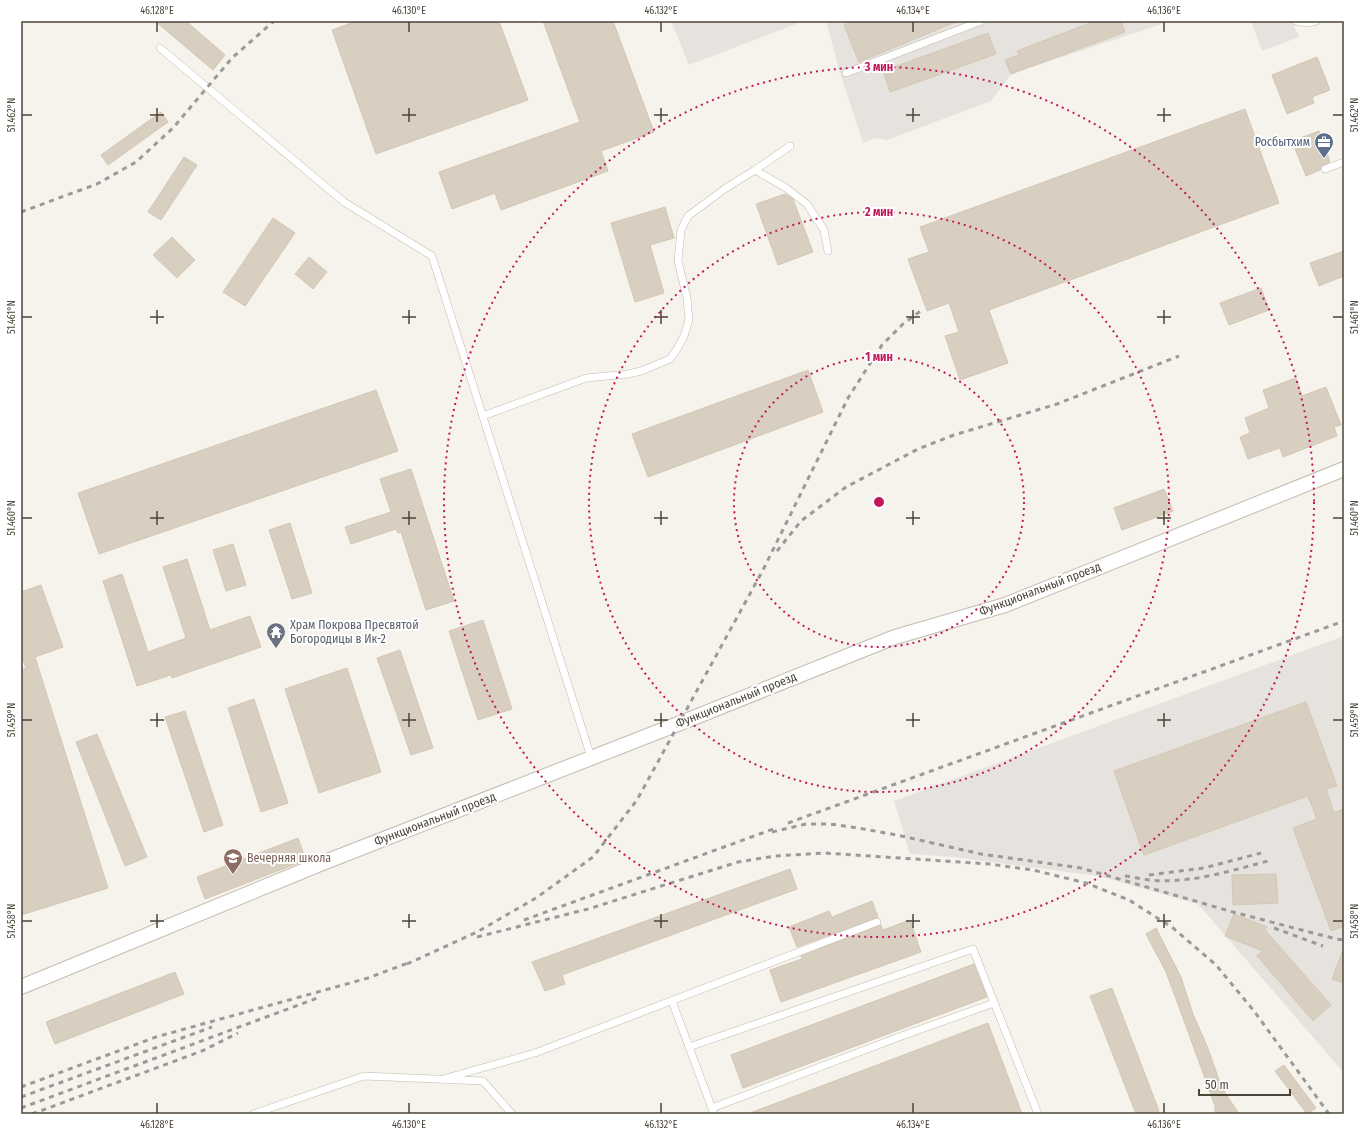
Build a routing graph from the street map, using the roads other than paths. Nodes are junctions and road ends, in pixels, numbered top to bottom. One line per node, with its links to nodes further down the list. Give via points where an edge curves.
1 (981, 21): 5 (lane)
2 (1296, 21): 3 (lane)
3 (1316, 21)
4 (160, 48): 11 (lane, via 344,202 432,256)
5 (846, 73)
6 (790, 146): 9 (lane)
7 (1344, 162): 8 (lane)
8 (1325, 169)
9 (755, 170): 10 (lane, via 807,204 824,230); 11 (lane, via 688,216 681,230 678,261 687,298 689,320 684,336 670,359 628,374 586,378)
10 (828, 251)
11 (483, 416): 13 (lane)
12 (1344, 469): 13 (street, Функциональный проезд, via 1005,605 895,637)
13 (591, 758): 15 (street, Функциональный проезд, via 320,864)
14 (876, 922): 16 (lane)
15 (21, 987)
16 (672, 1000): 18 (lane); 19 (lane, via 535,1053)
17 (994, 1003): 18 (lane, via 973,949); 20 (lane, via 899,1037); 23 (lane)
18 (689, 1048): 20 (lane)
19 (443, 1079): 21 (lane, via 364,1076); 22 (lane, via 483,1081)
20 (713, 1111)
21 (253, 1114)
22 (512, 1114)
23 (1038, 1114)

